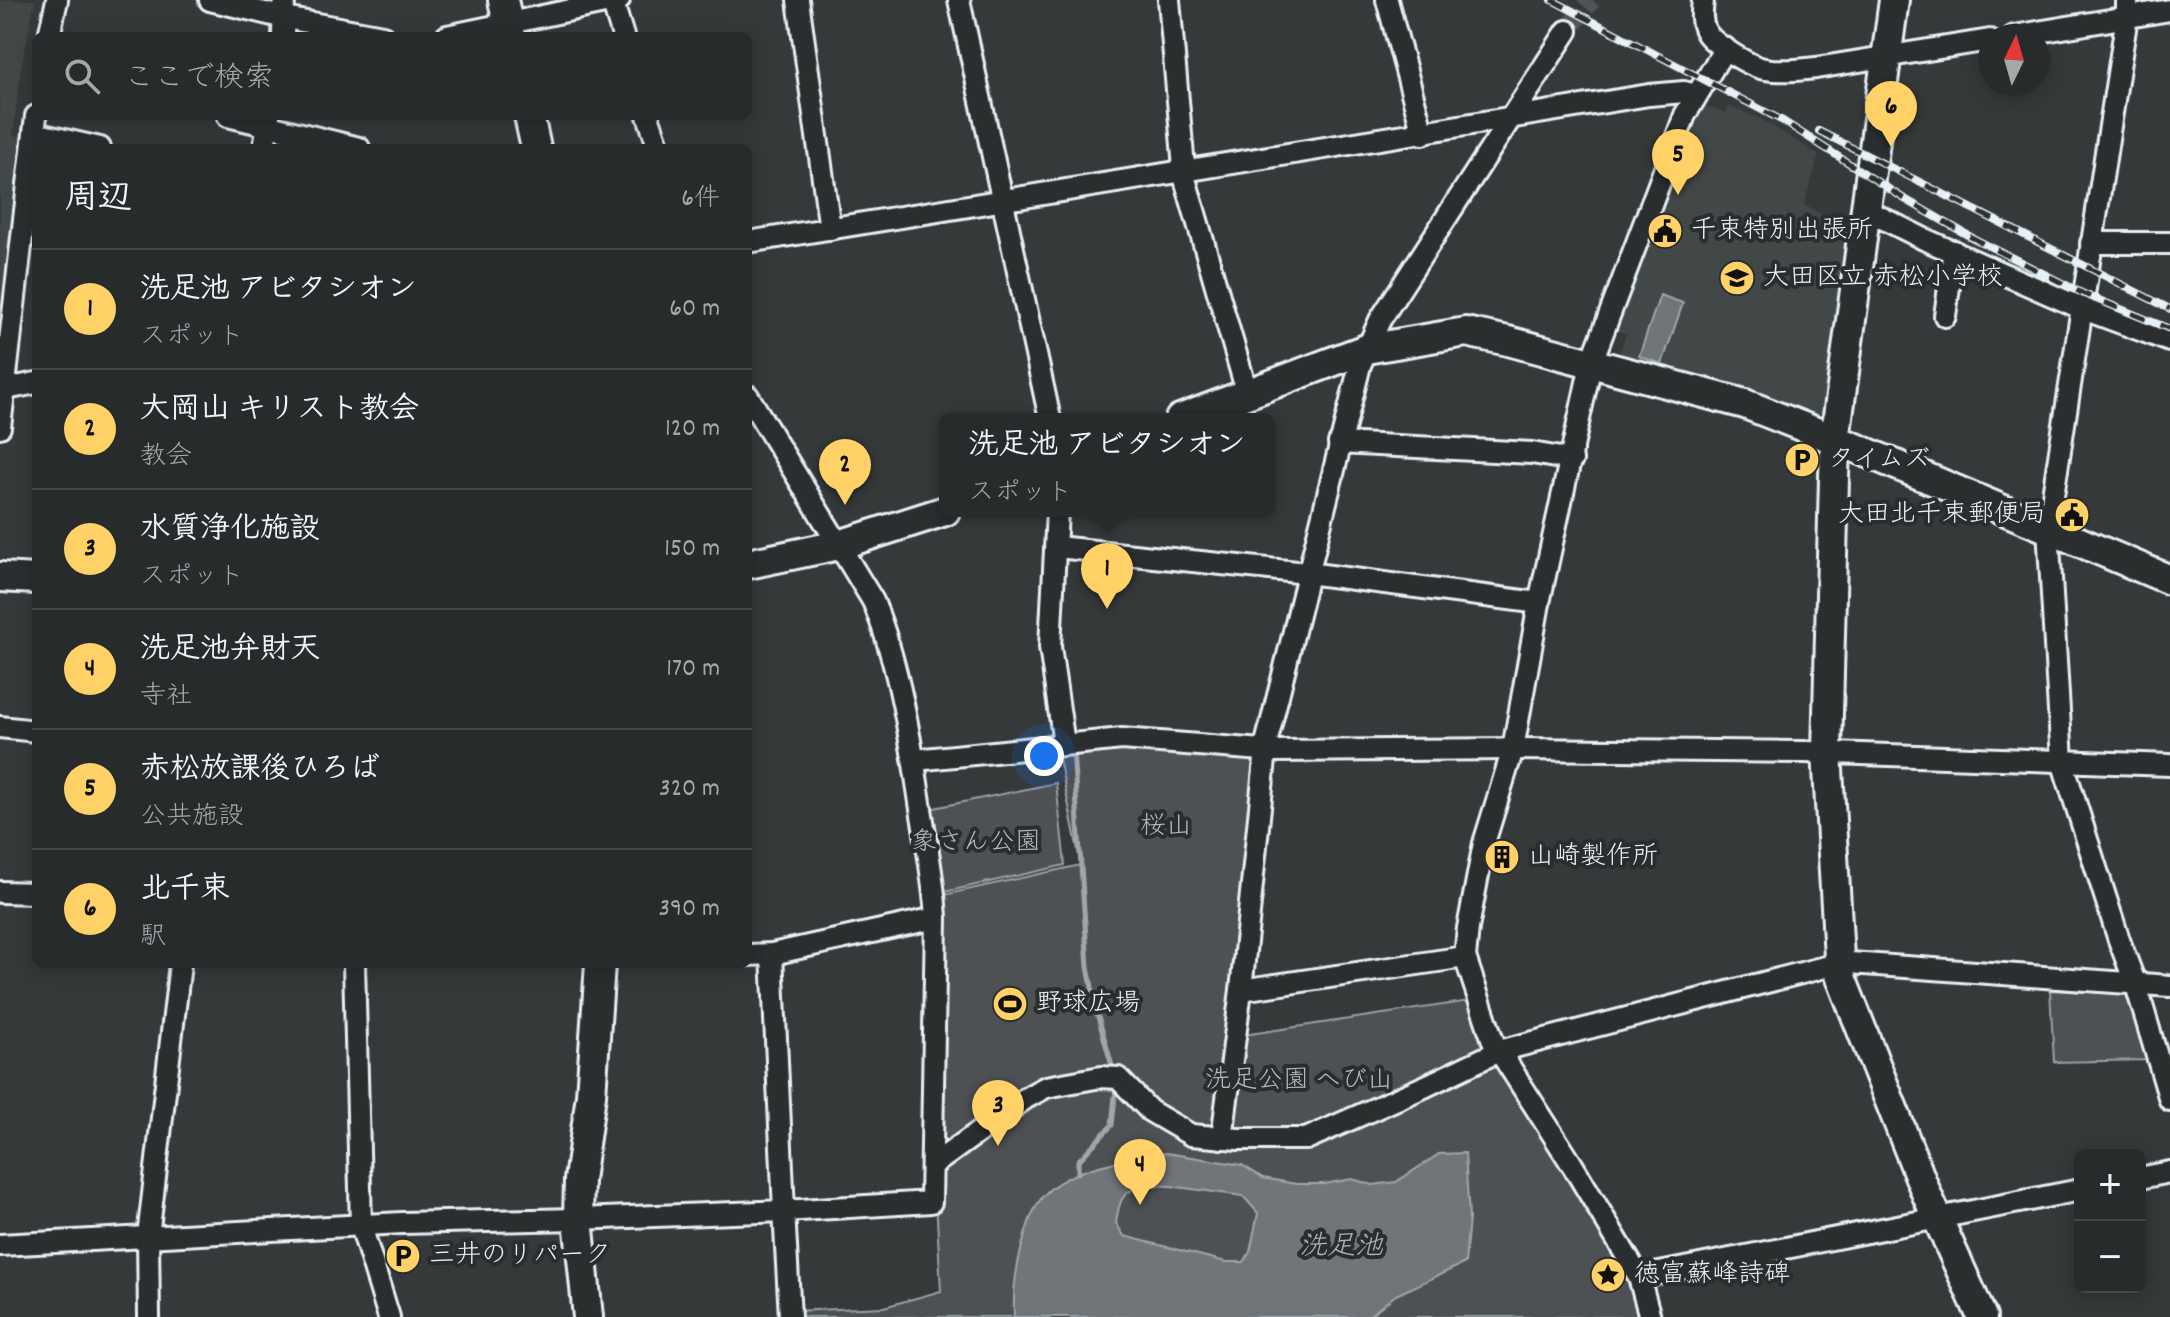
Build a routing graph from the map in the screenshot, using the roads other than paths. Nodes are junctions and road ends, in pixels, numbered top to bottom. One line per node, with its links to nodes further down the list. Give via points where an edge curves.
1 (57, 0): 16 (street)
2 (210, 0): 12 (street)
3 (798, 0): 40 (street)
4 (959, 0): 38 (street)
5 (1169, 0): 37 (street)
6 (1387, 0): 29 (street)
7 (1703, 0): 21 (street, via 1706,32)
8 (1894, 0): 22 (street)
9 (614, 1): 13 (street); 19 (street)
10 (2127, 8): 11 (street); 14 (street); 42 (street)
11 (2170, 10)
12 (284, 18): 17 (street)
13 (507, 20): 18 (street)
14 (2050, 27)
15 (1567, 31): 24 (street)
16 (50, 32)
17 (361, 32)
18 (462, 32)
19 (622, 32)
20 (1978, 42): 22 (street)
21 (1725, 48): 22 (street, via 1763,69); 23 (street)
22 (1885, 58): 39 (street)
23 (1696, 95): 24 (street, via 1649,95); 49 (street)
24 (1513, 118): 29 (street); 48 (street)
25 (530, 120): 34 (street)
26 (649, 120): 35 (street)
27 (268, 121): 32 (street); 33 (street)
28 (35, 124): 30 (street); 31 (street)
29 (1423, 134): 37 (street)
30 (33, 144)
31 (89, 144)
32 (265, 144)
33 (346, 144)
34 (535, 144)
35 (658, 144)
36 (32, 151): 51 (street)
37 (1185, 171): 38 (street); 52 (street)
38 (1001, 199): 40 (street); 54 (street)
39 (1864, 209): 44 (street); 57 (street)
40 (830, 229): 41 (street)
41 (752, 241)
42 (2091, 243): 43 (street); 45 (street)
43 (2170, 243)
44 (1954, 251): 45 (street); 46 (street)
45 (2081, 308): 47 (street); 62 (street)
46 (1945, 316)
47 (2170, 341)
48 (1366, 349): 49 (street, via 1466,332); 52 (street); 58 (street)
49 (1591, 364): 57 (street, via 1745,404); 59 (street)
50 (32, 384): 51 (street)
51 (6, 389): 56 (street)
52 (1247, 392): 55 (street)
53 (752, 403): 63 (street)
54 (1049, 413)
55 (1195, 413)
56 (0, 427)
57 (1835, 439): 62 (street); 76 (street)
58 (1339, 443): 59 (street, via 1532,453); 66 (street)
59 (1572, 460): 70 (street)
60 (939, 513): 63 (street)
61 (1057, 517): 64 (street)
62 (2048, 528): 69 (street); 78 (street)
63 (839, 545): 65 (street); 77 (street, via 883,624)
64 (1057, 547): 66 (street); 73 (street, via 1050,647)
65 (752, 563)
66 (1307, 573): 70 (street); 75 (street)
67 (0, 577): 68 (street)
68 (32, 579)
69 (2170, 580)
70 (1539, 603): 74 (street)
71 (0, 727): 72 (street)
72 (32, 731)
73 (1064, 744): 75 (street, via 1122,739); 77 (street)
74 (1513, 749): 75 (street); 76 (street); 85 (street, via 1484,843)
75 (1266, 750): 92 (street)
76 (1827, 752): 78 (street); 86 (street)
77 (915, 760): 82 (street)
78 (2062, 761): 79 (street); 90 (street)
79 (2170, 765)
80 (0, 892): 81 (street)
81 (32, 893)
82 (936, 918): 83 (street); 96 (street)
83 (772, 954): 84 (street); 100 (street)
84 (752, 955)
85 (1465, 957): 92 (street); 93 (street)
86 (1839, 965): 90 (street); 93 (street); 101 (street)
87 (180, 968): 104 (street)
88 (354, 968): 103 (street)
89 (600, 968): 102 (street)
90 (2136, 985): 91 (street); 94 (street)
91 (2170, 986)
92 (1241, 990): 95 (street)
93 (1499, 1051): 95 (street, via 1306,1139); 106 (street)
94 (2170, 1100)
95 (1222, 1138): 96 (street, via 1191,1135 1110,1078 1046,1087)
96 (933, 1165): 100 (street, via 931,1202)
97 (2170, 1172): 98 (street)
98 (2146, 1177)
99 (2074, 1191): 101 (street)
100 (784, 1211): 102 (street); 110 (street)
101 (1937, 1218): 106 (street); 112 (street)
102 (578, 1219): 103 (street); 109 (street)
103 (361, 1226): 104 (street); 108 (street)
104 (148, 1237): 105 (street); 107 (street)
105 (0, 1245)
106 (1639, 1277): 111 (street)
107 (149, 1317)
108 (389, 1317)
109 (588, 1317)
110 (790, 1317)
111 (1650, 1317)
112 (1982, 1317)

